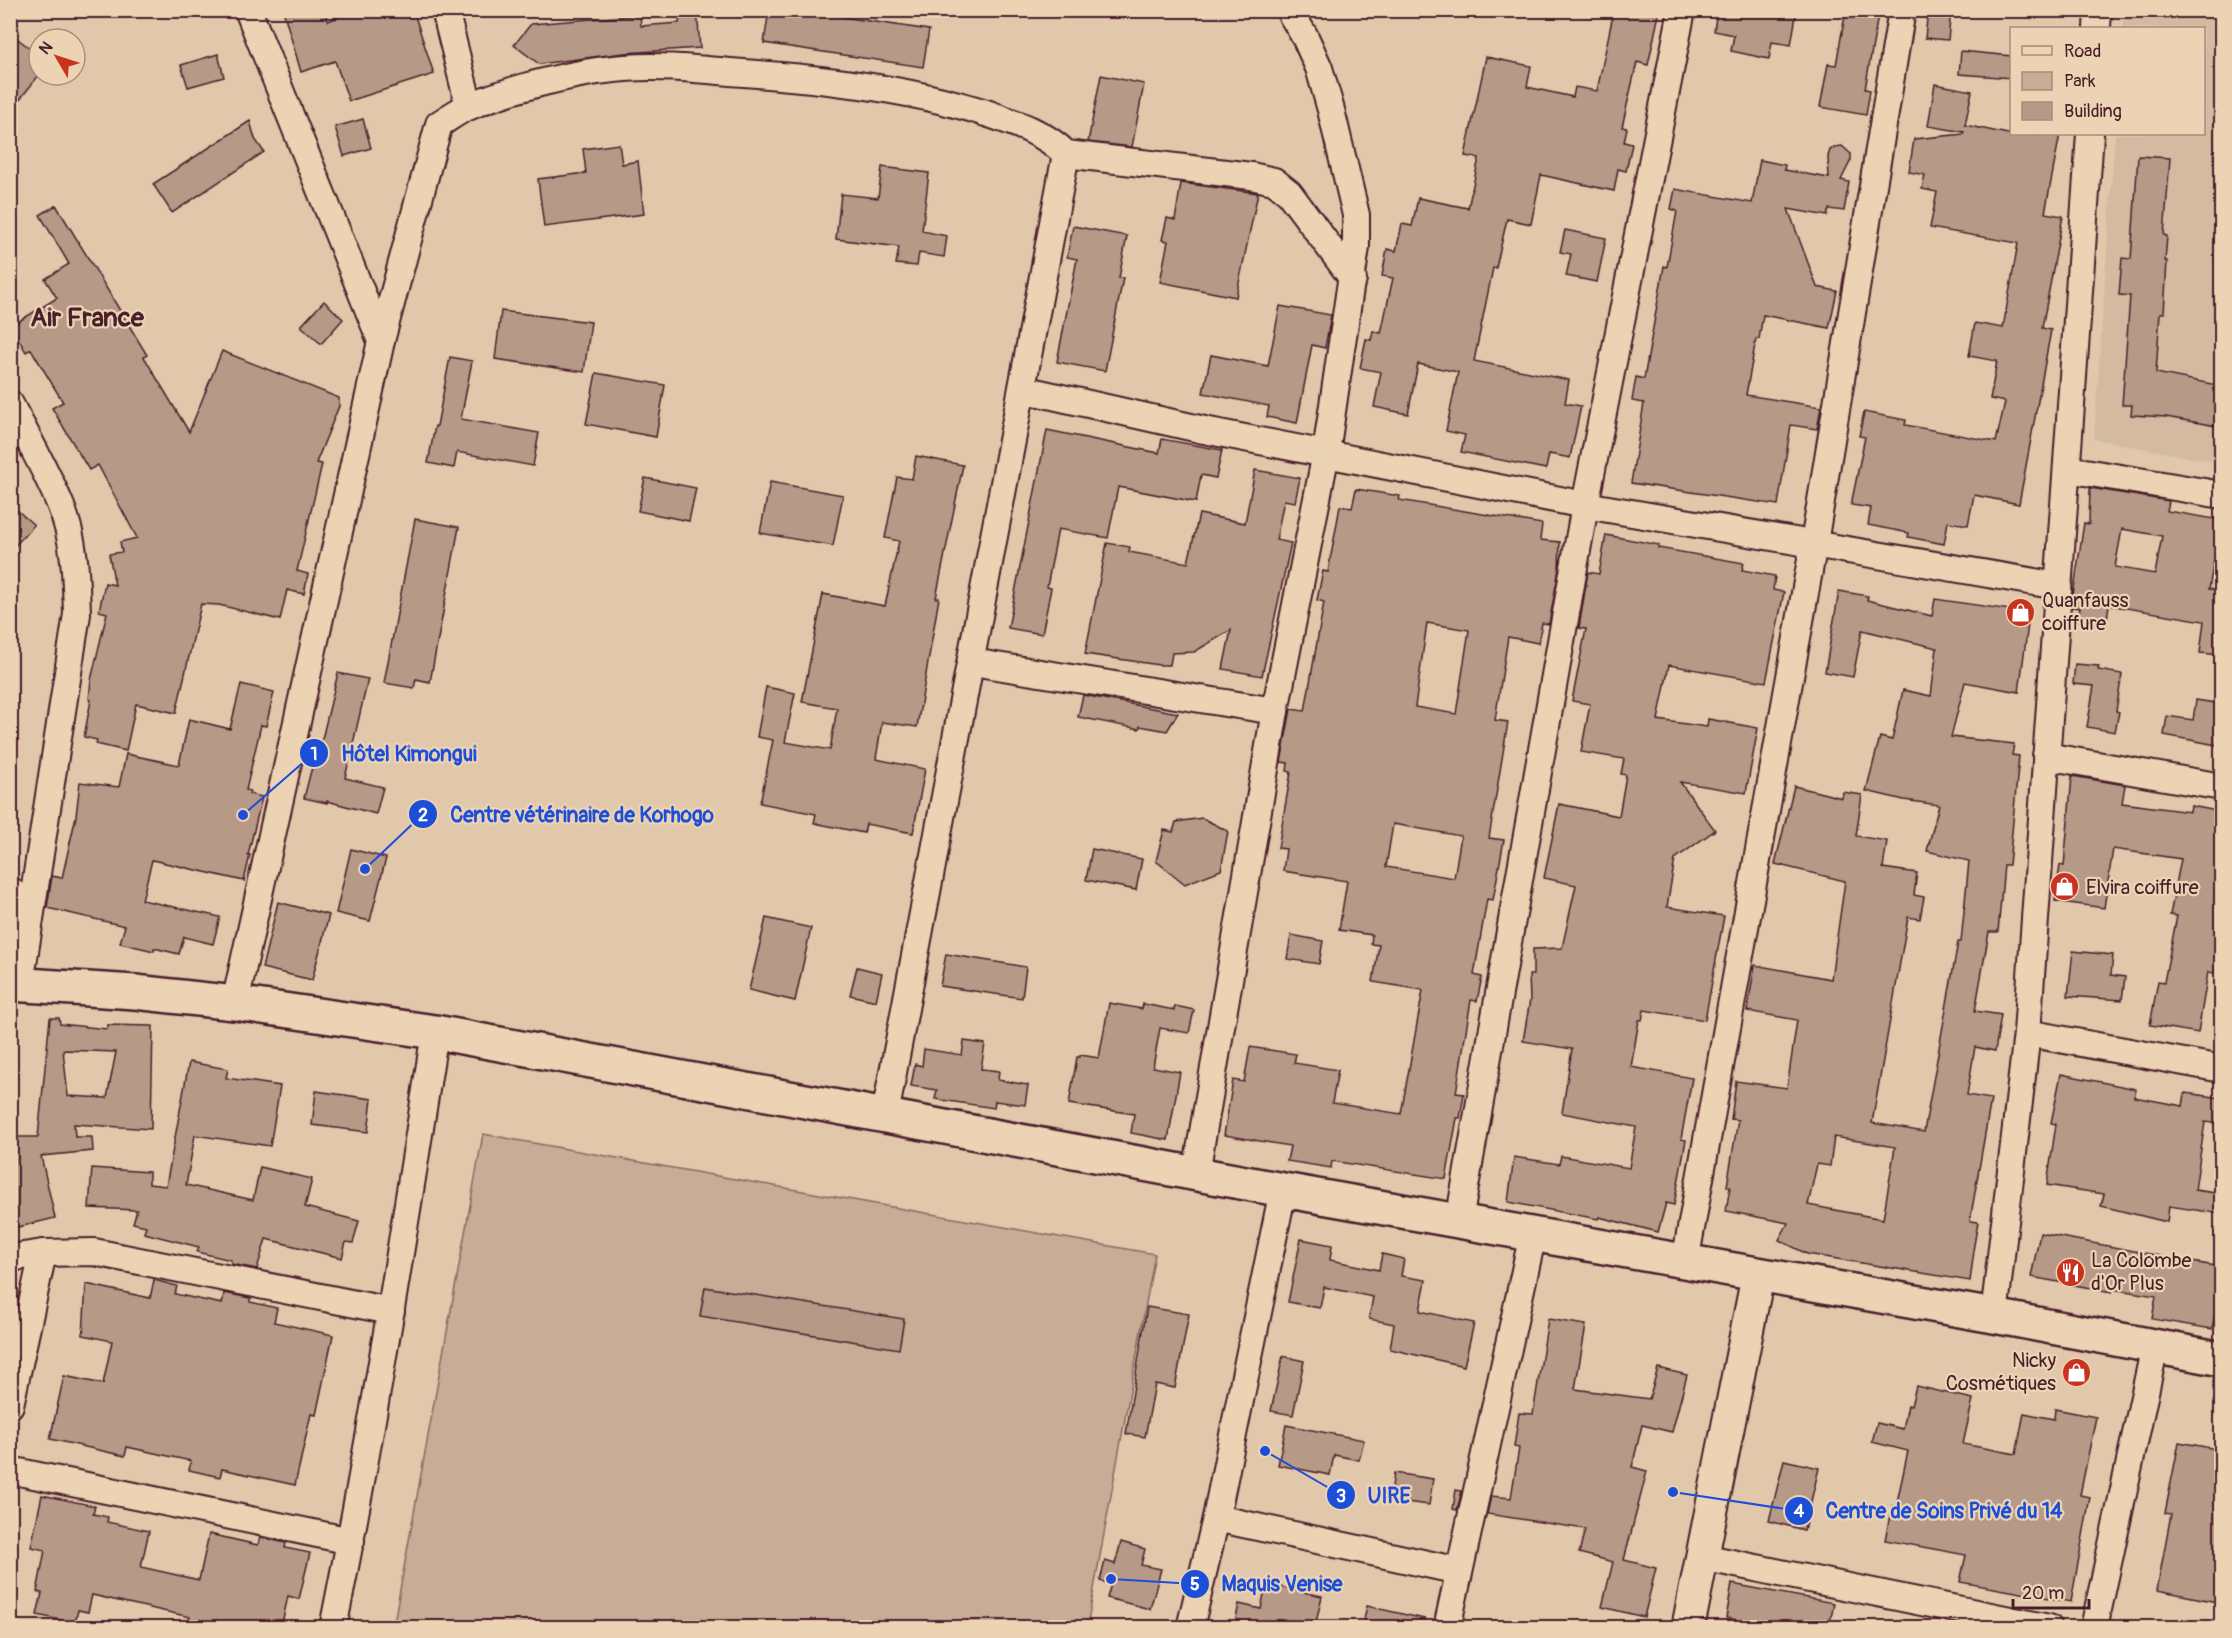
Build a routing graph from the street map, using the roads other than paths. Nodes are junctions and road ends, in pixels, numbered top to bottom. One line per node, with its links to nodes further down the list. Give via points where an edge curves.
1 (248, 10): 12 (street)
2 (445, 10): 8 (street)
3 (1289, 10): 11 (street, via 1319,68 1346,164 1356,214)
4 (1682, 10): 18 (street)
5 (1902, 10): 19 (street)
6 (2098, 10): 7 (street)
7 (2097, 27)
8 (469, 106): 10 (street, via 526,88 626,68 777,75 953,103 1018,124 1044,136); 12 (street, via 439,124)
9 (2090, 135): 16 (street)
10 (1066, 154): 11 (street, via 1274,181 1289,193); 13 (street)
11 (1353, 279): 15 (street)
12 (381, 341): 28 (street)
13 (1022, 388): 15 (street, via 1204,430); 21 (street)
14 (10, 404): 26 (street, via 61,506 76,577 76,614)
15 (1326, 453): 18 (street); 22 (street)
16 (2067, 469): 17 (street); 20 (street)
17 (2222, 495)
18 (1585, 505): 19 (street); 35 (street)
19 (1814, 543): 20 (street); 39 (street)
20 (2058, 586): 23 (street)
21 (972, 662): 22 (street); 32 (street)
22 (1275, 711): 33 (street)
23 (2046, 756): 24 (street); 30 (street)
24 (2222, 787)
25 (10, 890): 26 (street)
26 (31, 911): 27 (street)
27 (15, 984): 28 (main road)
28 (234, 1003): 29 (main road)
29 (435, 1032): 32 (main road); 41 (street)
30 (2027, 1033): 31 (street); 42 (street)
31 (2222, 1069)
32 (885, 1114): 33 (main road)
33 (1196, 1173): 34 (main road)
34 (1283, 1190): 35 (main road); 47 (street)
35 (1459, 1221): 36 (main road)
36 (1533, 1234): 39 (main road); 50 (street)
37 (44, 1253): 38 (street); 41 (street, via 94,1252); 45 (street)
38 (10, 1258)
39 (1685, 1262): 40 (main road)
40 (1758, 1275): 42 (main road); 49 (street)
41 (391, 1311): 48 (street)
42 (1994, 1316): 43 (main road)
43 (2155, 1346): 44 (main road); 56 (street)
44 (2222, 1359)
45 (10, 1405)
46 (10, 1470): 48 (street)
47 (1216, 1518): 50 (street); 52 (street)
48 (351, 1541): 51 (street)
49 (1702, 1557): 54 (street); 55 (street)
50 (1459, 1571): 53 (street)
51 (333, 1628)
52 (1190, 1628)
53 (1447, 1628)
54 (1688, 1628)
55 (2049, 1628)
56 (2094, 1628)

